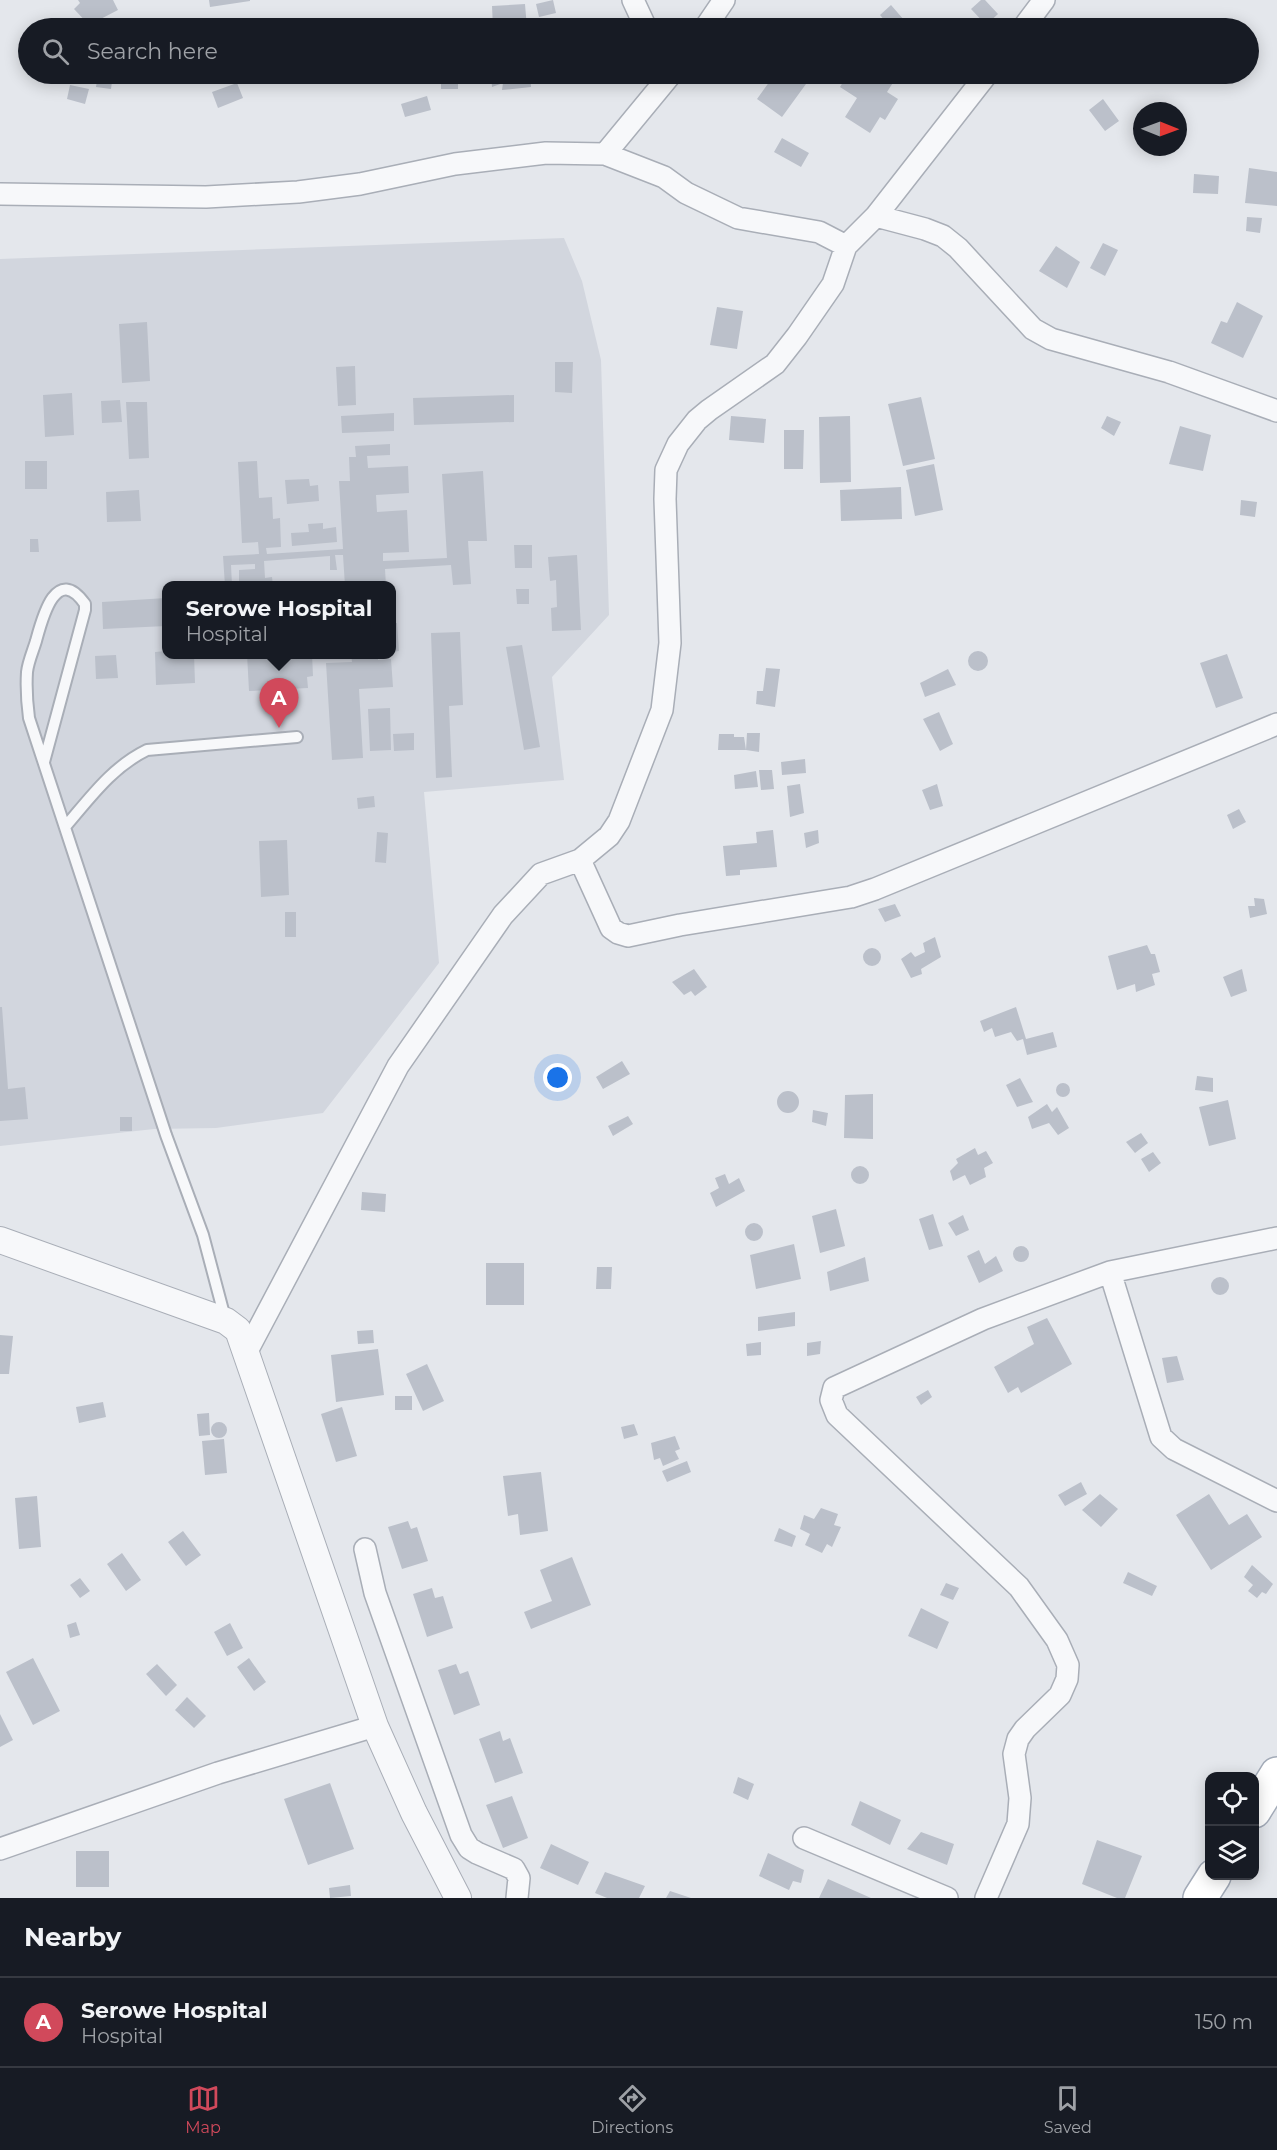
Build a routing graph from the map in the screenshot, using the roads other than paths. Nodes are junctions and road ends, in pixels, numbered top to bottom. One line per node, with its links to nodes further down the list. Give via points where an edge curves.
1 (633, 0): 4 (street)
2 (724, 0): 5 (street)
3 (1044, 0): 6 (street)
4 (641, 18)
5 (712, 18)
6 (1030, 18)
7 (660, 84): 9 (street)
8 (979, 84): 11 (street)
9 (605, 154): 10 (street, via 546,153 455,164 360,184 298,192 206,197); 12 (street, via 664,177 686,193 738,218 819,232)
10 (0, 194)
11 (876, 216): 12 (street); 13 (street, via 943,236 1033,329 1051,339 1169,372)
12 (846, 246): 18 (street, via 833,284 792,343 775,364 698,420 678,444 666,470 670,643 662,710 619,821 609,836)
13 (1277, 411)
14 (1277, 724): 18 (street, via 851,897 628,936 611,928)
15 (297, 736): 17 (lane, via 147,750 111,774)
16 (44, 762): 16 (lane, via 29,718 27,669 47,606 57,593 67,591 78,594 85,610); 17 (lane)
17 (65, 827): 22 (lane, via 166,1135 203,1235)
18 (580, 860): 23 (street, via 541,874 529,885 503,915 398,1066)
19 (1277, 1238): 21 (street)
20 (0, 1240): 22 (street)
21 (1110, 1272): 24 (street, via 1161,1437 1174,1449); 33 (street, via 951,1333 834,1388 831,1400 837,1415 1019,1587 1058,1640 1068,1665 1060,1695 1018,1739 1014,1754 1020,1798 1018,1824)
22 (226, 1321): 23 (street, via 238,1330)
23 (246, 1353): 26 (street)
24 (1277, 1501)
25 (365, 1549): 31 (street, via 375,1593 461,1836 477,1853 514,1869 519,1878)
26 (375, 1726): 28 (street, via 218,1773); 30 (street)
27 (804, 1838): 32 (street)
28 (0, 1849)
29 (1211, 1880): 34 (main road)
30 (458, 1898)
31 (517, 1898)
32 (947, 1898)
33 (987, 1898)
34 (1200, 1898)

